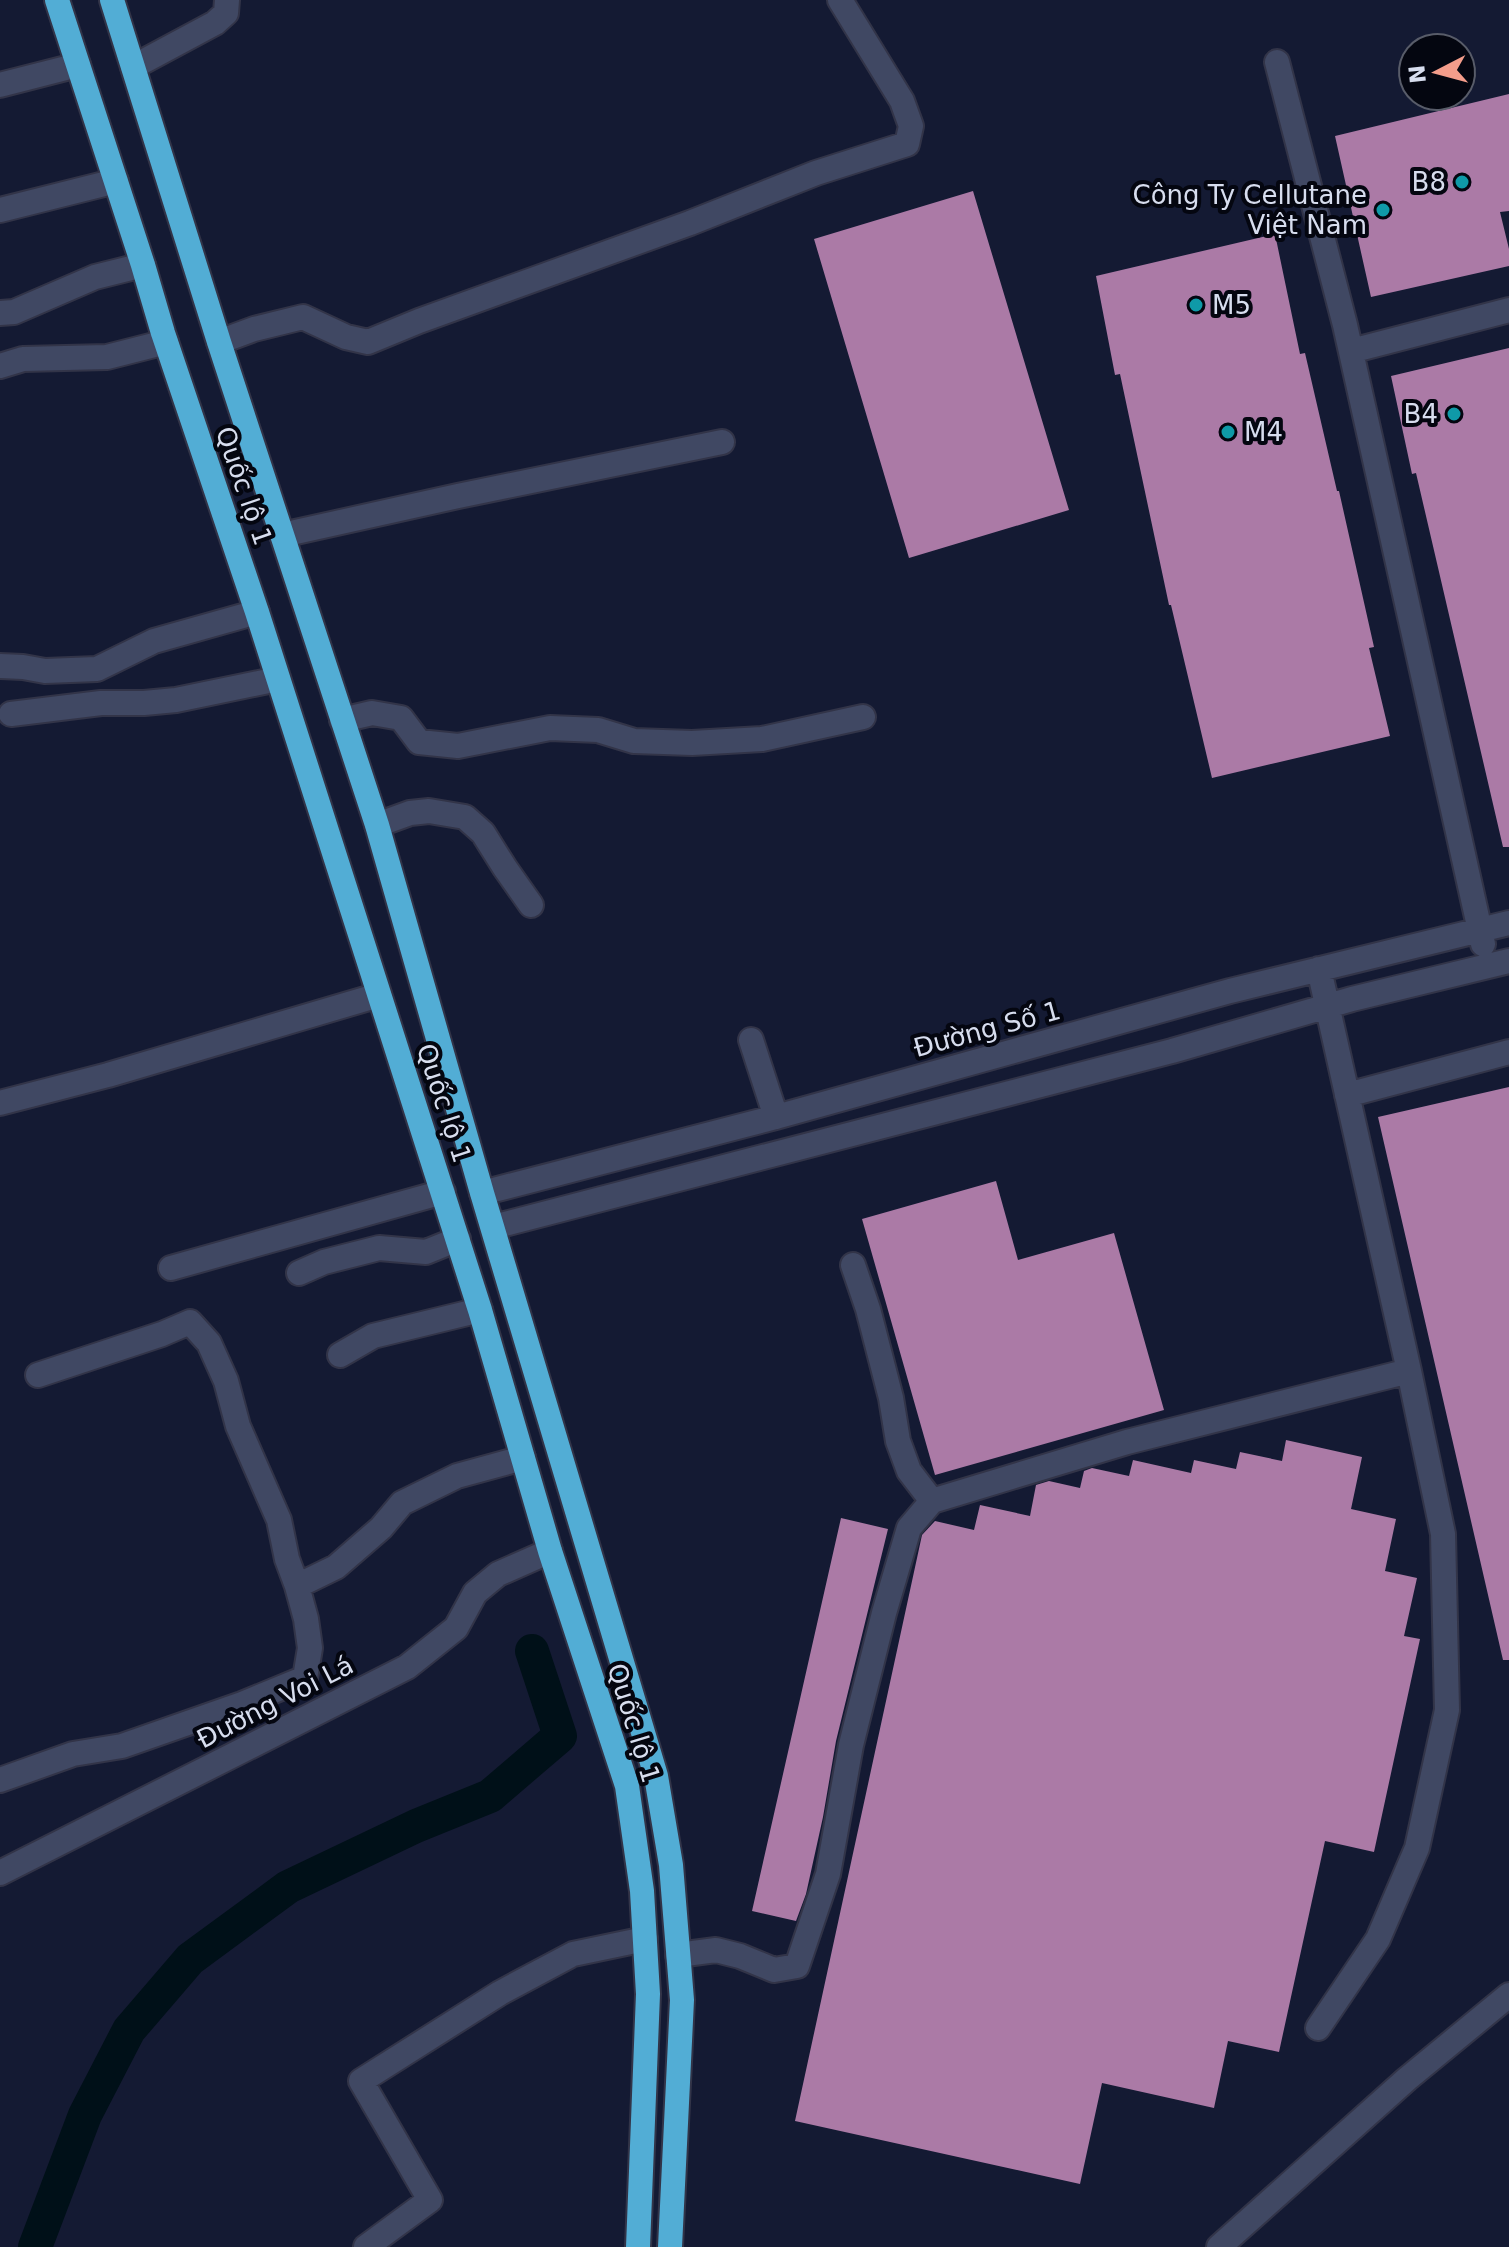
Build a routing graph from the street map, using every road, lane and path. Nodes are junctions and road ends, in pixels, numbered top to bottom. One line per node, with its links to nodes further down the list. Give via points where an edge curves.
1 (57, 0): 6 (highway, Quốc lộ 1)
2 (112, 0): 7 (highway, Quốc lộ 1)
3 (227, 0): 7 (street, via 226,13 215,23)
4 (840, 0): 15 (street, via 902,101 911,126 907,144 816,173 368,342 303,317)
5 (1277, 62): 16 (street)
6 (78, 65): 8 (street); 9 (highway, Quốc lộ 1)
7 (133, 67): 15 (highway, Quốc lộ 1)
8 (0, 85)
9 (116, 181): 10 (street); 11 (highway, Quốc lộ 1)
10 (0, 210)
11 (143, 265): 13 (street); 14 (highway, Quốc lộ 1)
12 (1509, 310): 16 (street)
13 (0, 313)
14 (166, 342): 17 (street, via 107,357 23,359); 20 (highway, Quốc lộ 1)
15 (219, 342): 19 (highway, Quốc lộ 1)
16 (1351, 351): 29 (street)
17 (0, 366)
18 (722, 442): 19 (street)
19 (282, 535): 25 (highway, Quốc lộ 1)
20 (257, 612): 21 (street, via 154,641 97,669); 22 (highway, Quốc lộ 1)
21 (0, 666)
22 (278, 679): 23 (street, via 176,700); 32 (highway, Quốc lộ 1)
23 (11, 714)
24 (863, 717): 25 (street, via 762,739 634,741 598,730 550,728 458,746 419,742 401,718 372,713)
25 (342, 720): 26 (highway, Quốc lộ 1)
26 (377, 825): 27 (street, via 429,811 465,817 483,833); 39 (highway, Quốc lộ 1)
27 (531, 905)
28 (1509, 923): 29 (street, Đường Số 1)
29 (1480, 930): 30 (street); 31 (street, Đường Số 1)
30 (1499, 963): 33 (street)
31 (1319, 969): 33 (street); 38 (street, Đường Số 1)
32 (379, 995): 37 (street); 40 (highway, Quốc lộ 1)
33 (1328, 1007): 36 (street); 41 (street)
34 (751, 1040): 38 (street)
35 (1509, 1052): 36 (street)
36 (1347, 1095): 48 (street)
37 (0, 1103)
38 (776, 1117): 39 (street, Đường Số 1)
39 (482, 1193): 40 (highway); 41 (highway, Quốc lộ 1)
40 (445, 1199): 42 (highway, Quốc lộ 1); 44 (street)
41 (493, 1227): 42 (highway); 57 (highway, Quốc lộ 1, via 656,1776 671,1865)
42 (458, 1239): 45 (street, via 426,1252 379,1248); 46 (highway, Quốc lộ 1)
43 (853, 1265): 51 (street, via 898,1441 909,1471)
44 (171, 1268)
45 (299, 1273)
46 (480, 1310): 47 (street, via 373,1336); 50 (highway, Quốc lộ 1)
47 (340, 1355)
48 (1409, 1371): 51 (street, via 1127,1442); 59 (street, via 1443,1534 1447,1710 1417,1848 1378,1939)
49 (38, 1375): 53 (street, via 190,1322 209,1343 226,1381 238,1426 279,1520)
50 (523, 1458): 52 (highway, Quốc lộ 1); 53 (street, via 457,1476 402,1503 336,1567)
51 (932, 1501): 57 (street, via 909,1528 884,1613 851,1745 828,1874 797,1966 774,1970 716,1950)
52 (550, 1551): 55 (street, Đường Voi Lá, via 498,1574 475,1593 456,1628 407,1667); 56 (highway, Quốc lộ 1, via 627,1786)
53 (297, 1586): 54 (street, via 310,1648 305,1678 122,1746 73,1754)
54 (0, 1780)
55 (0, 1873)
56 (645, 1939): 60 (street, via 573,1954 500,1993 361,2081 430,2200); 61 (highway, Quốc lộ 1, via 648,1994)
57 (678, 1955): 62 (highway, Quốc lộ 1, via 682,2000)
58 (1509, 1995): 63 (street)
59 (1318, 2028)
60 (366, 2247)
61 (638, 2247)
62 (670, 2247)
63 (1219, 2247)

